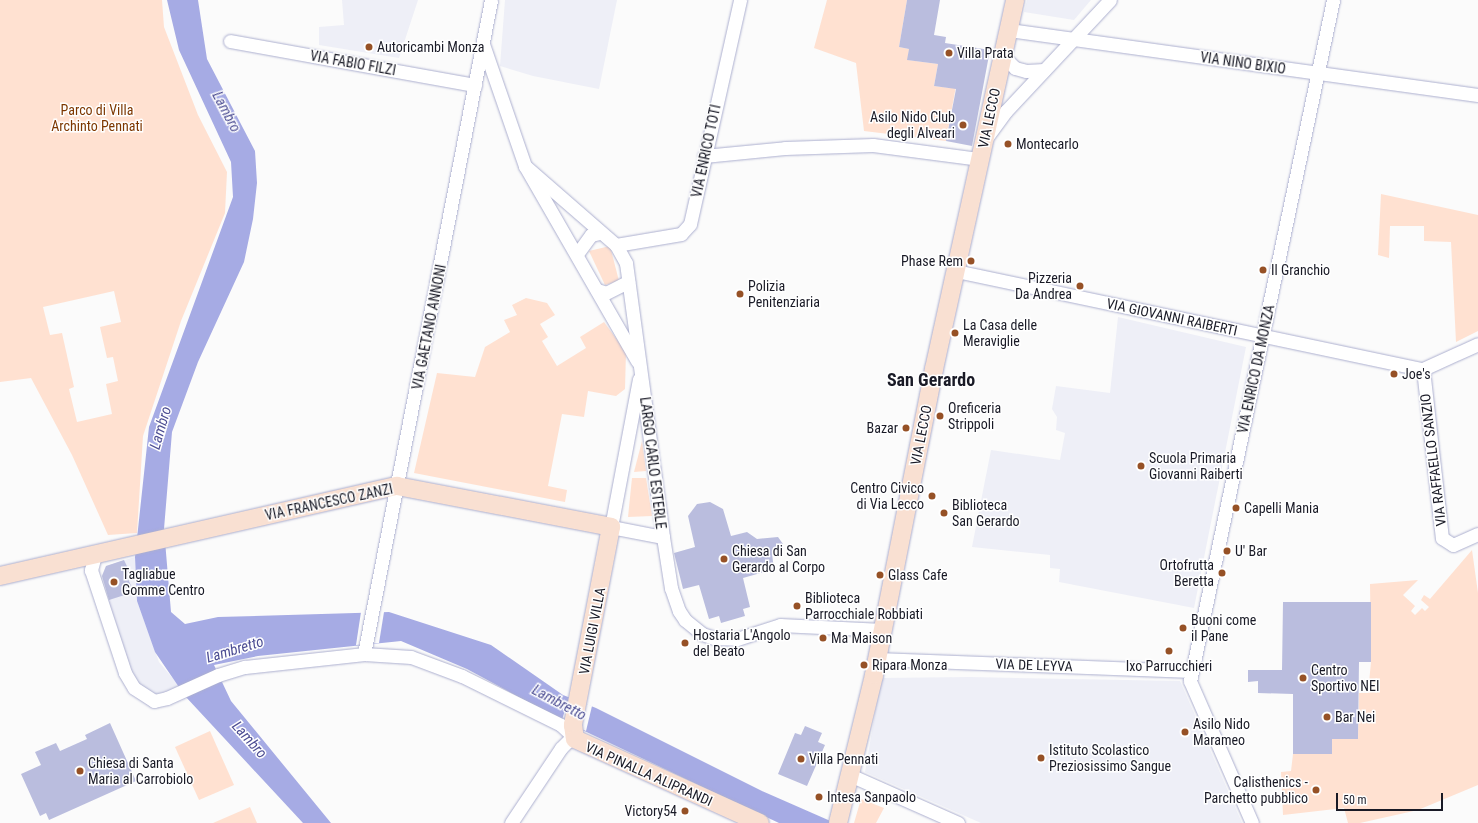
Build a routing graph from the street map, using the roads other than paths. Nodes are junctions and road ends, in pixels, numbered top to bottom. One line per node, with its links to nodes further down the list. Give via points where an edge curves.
1 (491, 0): 9 (street, VIA GAETANO ANNONI)
2 (740, 0): 16 (street, VIA ENRICO TOTI)
3 (1015, 0): 6 (street, VIA LECCO)
4 (1110, 0): 7 (street)
5 (1333, 0): 12 (street, VIA ENRICO DA MONZA)
6 (1009, 30): 7 (street, VIA NINO BIXIO); 10 (street, VIA LECCO)
7 (1072, 39): 11 (street); 12 (street, VIA NINO BIXIO)
8 (230, 41): 13 (street, VIA FABIO FILZI)
9 (482, 41): 13 (street, VIA GAETANO ANNONI); 18 (street, LARGO CARLO ESTERLE)
10 (1003, 56): 11 (street, via 1016,68 1026,71); 15 (street, VIA LECCO)
11 (1044, 70): 15 (street)
12 (1316, 74): 14 (street, VIA NINO BIXIO); 25 (street, VIA ENRICO DA MONZA)
13 (475, 85): 29 (street, VIA GAETANO ANNONI)
14 (1478, 95)
15 (984, 141): 17 (street, VIA LECCO)
16 (704, 156): 17 (street, via 785,148 873,144); 20 (street, VIA ENRICO TOTI, via 686,230 681,234)
17 (980, 159): 22 (street, VIA LECCO)
18 (525, 166): 19 (street, LARGO CARLO ESTERLE); 21 (street, LARGO CARLO ESTERLE)
19 (600, 233): 20 (street, LARGO CARLO ESTERLE); 21 (street, via 591,235)
20 (616, 245): 23 (street, LARGO CARLO ESTERLE, via 626,263)
21 (577, 254): 24 (street, LARGO CARLO ESTERLE)
22 (956, 271): 25 (street, VIA GIOVANNI RAIBERTI); 35 (street, VIA LECCO)
23 (628, 282): 24 (street, via 606,293); 27 (street, LARGO CARLO ESTERLE)
24 (597, 290): 27 (street, LARGO CARLO ESTERLE)
25 (1263, 337): 28 (street, VIA GIOVANNI RAIBERTI); 38 (street, VIA ENRICO DA MONZA)
26 (1478, 344): 28 (street)
27 (641, 369): 30 (street, LARGO CARLO ESTERLE); 32 (street, LARGO CARLO ESTERLE)
28 (1422, 369): 31 (street, VIA RAFFAELLO SANZIO, via 1442,538 1453,545)
29 (397, 486): 30 (street, VIA FRANCESCO ZANZI); 33 (street, VIA FRANCESCO ZANZI); 36 (street, VIA GAETANO ANNONI)
30 (611, 527): 32 (street, LARGO CARLO ESTERLE); 39 (street, VIA LUIGI VILLA)
31 (1478, 534)
32 (663, 537): 35 (street, via 679,611 702,634 714,638 738,639 780,624)
33 (95, 555): 34 (street); 36 (street, VIA PINALLA ALIPRANDI, via 91,570 125,673 134,688 154,701 183,692 218,675 278,662)
34 (0, 576)
35 (883, 630): 37 (street, VIA LECCO)
36 (365, 650): 39 (street, VIA PINALLA ALIPRANDI, via 411,657 462,676)
37 (877, 659): 38 (street, VIA DE LEYVA); 40 (street, VIA LECCO)
38 (1192, 671): 45 (street, VIA ENRICO DA MONZA, via 1190,681 1205,721)
39 (573, 730): 41 (street); 42 (street, VIA PINALLA ALIPRANDI, via 578,742)
40 (852, 776): 43 (street, VIA LECCO); 44 (street)
41 (511, 823)
42 (760, 823)
43 (838, 823)
44 (958, 823)
45 (1252, 823)

